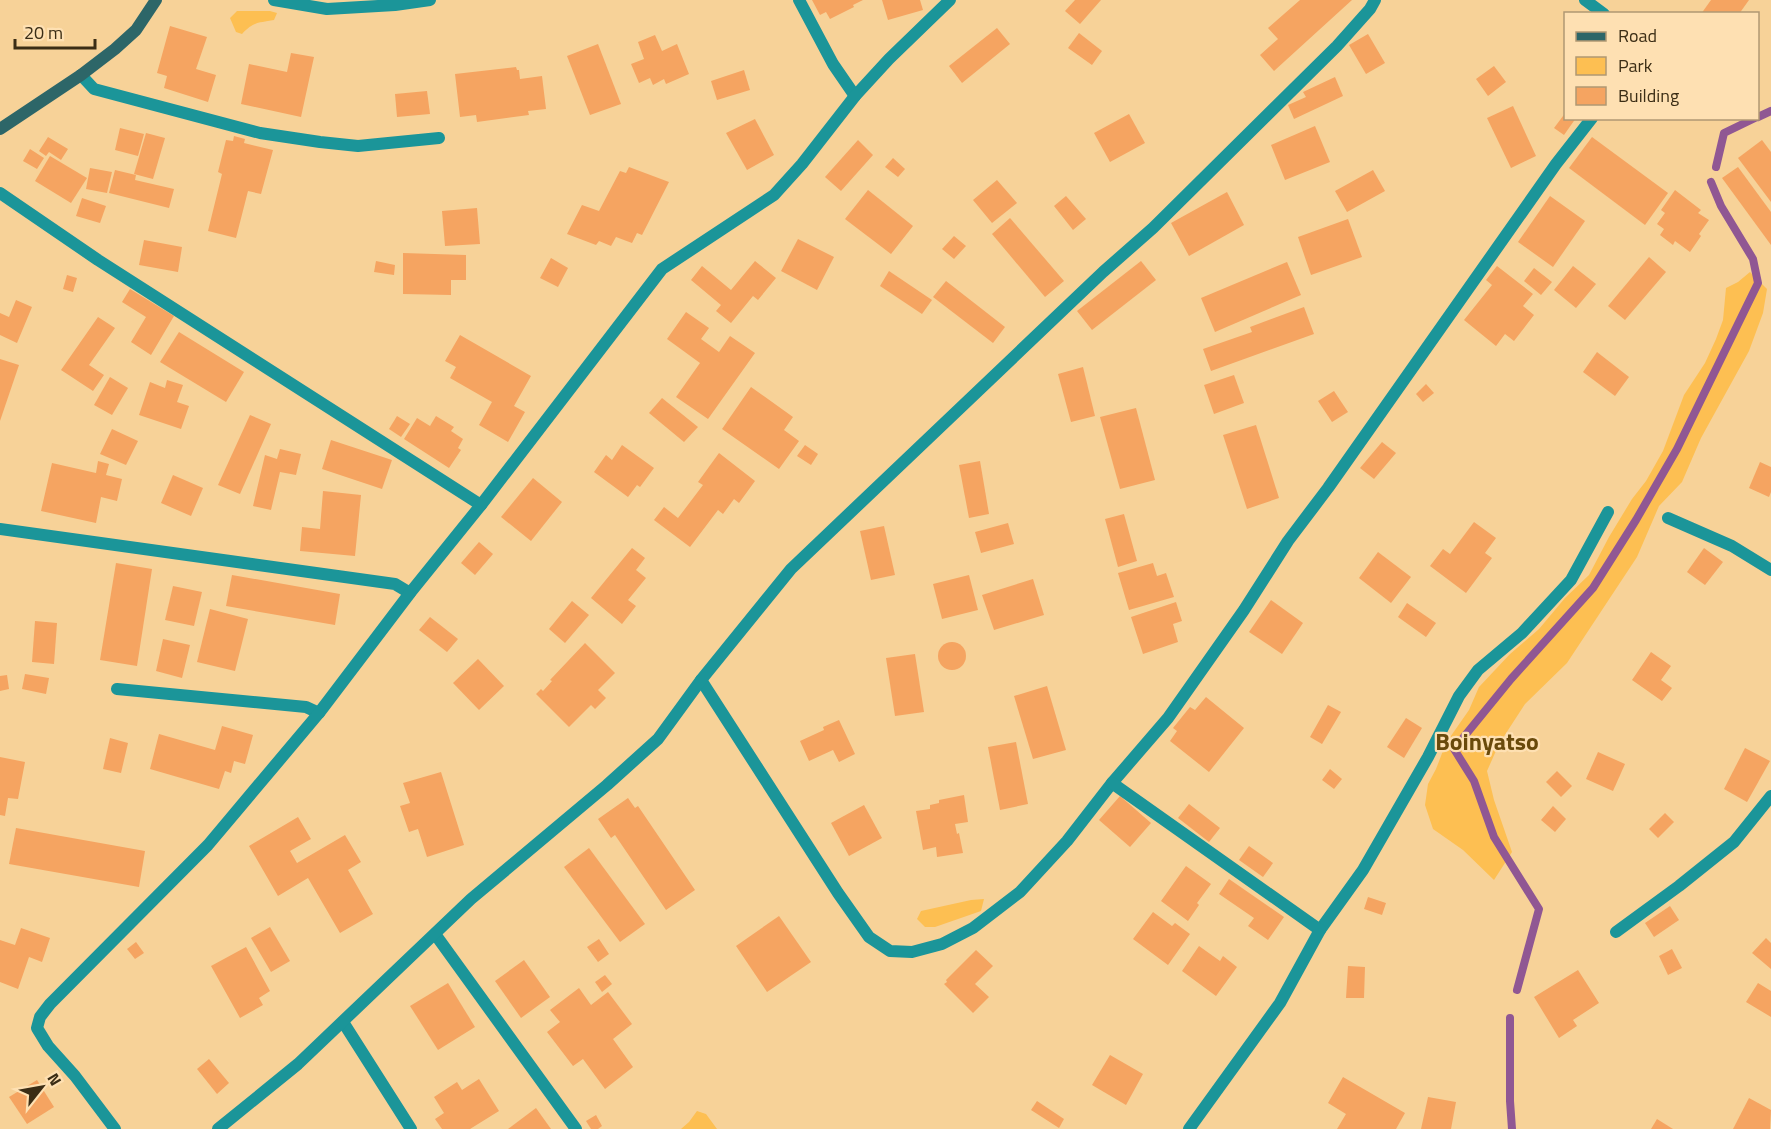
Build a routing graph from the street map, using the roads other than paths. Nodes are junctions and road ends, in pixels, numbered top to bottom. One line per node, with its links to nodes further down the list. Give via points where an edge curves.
1 (156, 0): 9 (main road, via 136,30)
2 (274, 0): 3 (street, via 327,9)
3 (430, 0)
4 (799, 0): 10 (street)
5 (950, 0): 10 (street)
6 (1375, 0): 21 (street, via 1337,46 1153,228 791,569)
7 (1585, 0): 8 (street)
8 (1601, 12)
9 (81, 75): 12 (main road); 13 (street, via 94,89 260,133 358,146)
10 (855, 96): 15 (street, via 774,195 662,269)
11 (1590, 120): 24 (street, via 1288,541 1168,718)
12 (0, 129)
13 (440, 138)
14 (0, 193): 15 (street)
15 (481, 505): 20 (street)
16 (1608, 512): 26 (street, via 1571,580 1521,633 1478,670 1459,696 1363,870)
17 (1668, 519): 19 (street, via 1732,546)
18 (0, 529): 20 (street, via 395,584)
19 (1771, 570)
20 (410, 592): 23 (street)
21 (701, 680): 24 (street, via 868,937 890,951 912,952 942,944 973,928 1028,884); 28 (street, via 658,739)
22 (117, 689): 23 (street, via 306,707)
23 (319, 713): 30 (street, via 208,845 40,1017 37,1028 48,1046)
24 (1112, 783): 26 (street)
25 (1771, 796): 27 (street, via 1734,842)
26 (1320, 930): 34 (street, via 1280,1004)
27 (1616, 932)
28 (435, 934): 29 (street); 33 (street)
29 (343, 1022): 31 (street); 32 (street)
30 (115, 1129)
31 (218, 1129)
32 (411, 1129)
33 (576, 1129)
34 (1189, 1129)

